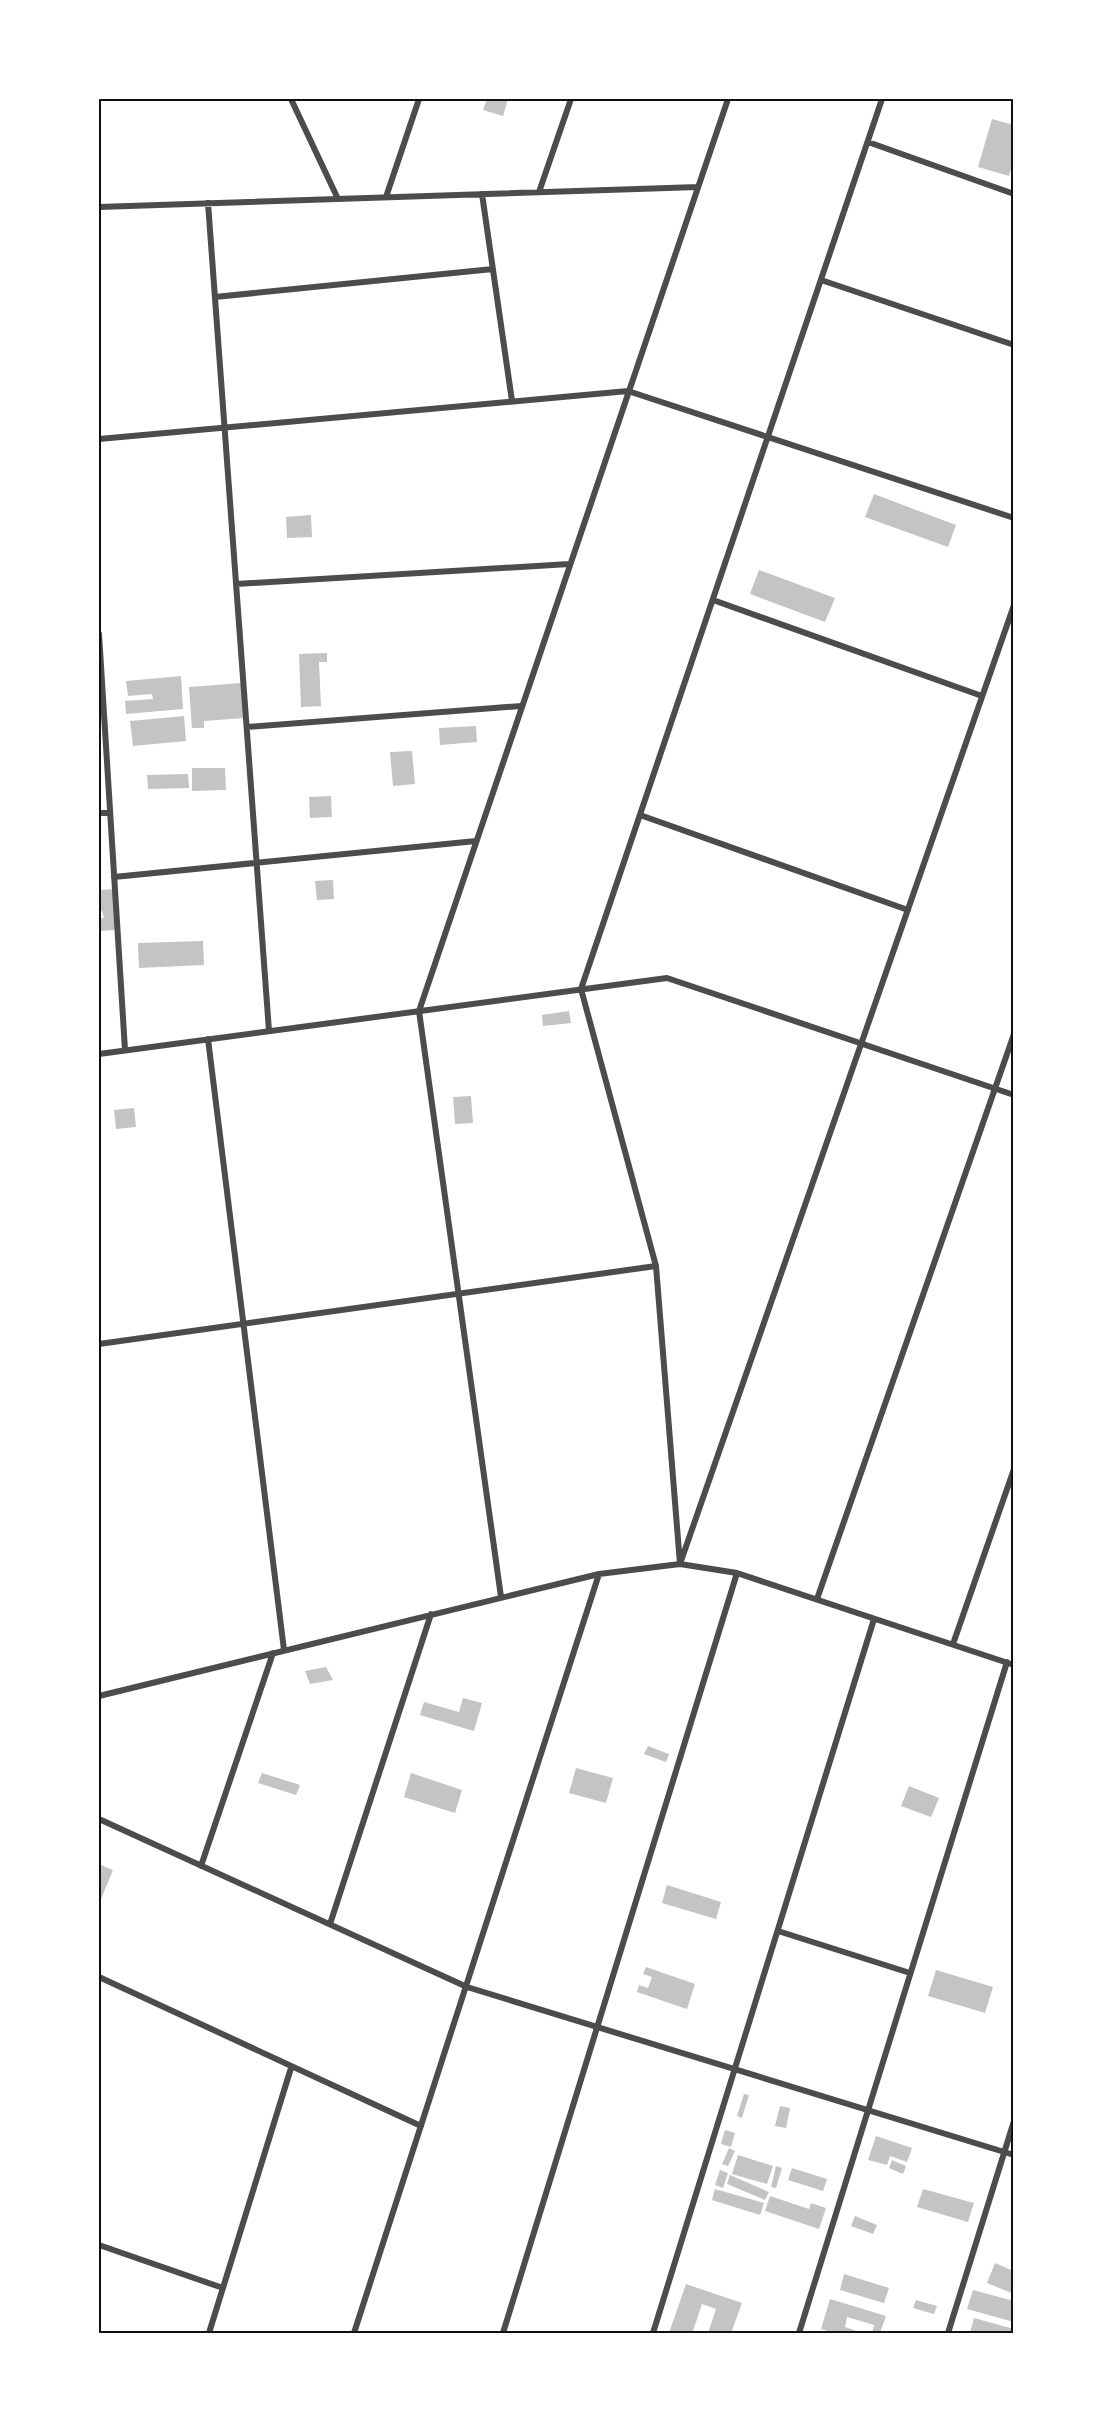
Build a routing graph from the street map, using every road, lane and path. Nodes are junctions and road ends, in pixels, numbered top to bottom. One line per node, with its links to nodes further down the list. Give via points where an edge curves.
1 (291, 99): 12 (street)
2 (420, 99): 11 (street)
3 (571, 99): 8 (street)
4 (728, 99): 7 (street)
5 (882, 99): 6 (street)
6 (868, 142): 10 (street); 16 (street)
7 (698, 187): 8 (street); 19 (street)
8 (539, 192): 9 (street)
9 (482, 194): 11 (street); 15 (street)
10 (1014, 194)
11 (386, 197): 12 (street)
12 (338, 199): 13 (street)
13 (208, 203): 14 (street); 17 (street)
14 (99, 207)
15 (493, 269): 17 (street); 20 (street)
16 (821, 280): 18 (street); 22 (street)
17 (215, 297): 21 (street)
18 (1014, 345)
19 (628, 391): 20 (street); 22 (street); 25 (street)
20 (512, 401): 21 (street)
21 (225, 427): 23 (street); 26 (street)
22 (768, 437): 24 (street); 27 (street)
23 (99, 440)
24 (1014, 518)
25 (569, 564): 26 (street); 31 (street)
26 (236, 584): 32 (street)
27 (713, 600): 30 (street); 35 (street)
28 (1014, 605): 30 (street)
29 (99, 634): 34 (street)
30 (982, 696): 39 (street)
31 (521, 706): 32 (street); 36 (street)
32 (247, 727): 37 (street)
33 (99, 813): 34 (street)
34 (110, 813): 38 (street)
35 (640, 815): 39 (street); 40 (street)
36 (476, 841): 37 (street); 41 (street)
37 (256, 863): 38 (street); 42 (street)
38 (114, 877): 46 (street)
39 (908, 910): 45 (street)
40 (581, 989): 41 (street); 45 (street, via 667,978); 50 (street)
41 (419, 1011): 42 (street); 51 (street)
42 (269, 1031): 44 (street)
43 (1014, 1034): 48 (street)
44 (208, 1039): 46 (street); 52 (street)
45 (862, 1044): 48 (street); 55 (street)
46 (125, 1050): 47 (street)
47 (99, 1054)
48 (995, 1088): 49 (street); 59 (street)
49 (1014, 1095)
50 (656, 1266): 51 (street); 55 (street)
51 (458, 1294): 52 (street); 58 (street)
52 (244, 1324): 53 (street); 63 (street)
53 (99, 1344)
54 (1014, 1469): 62 (street)
55 (680, 1564): 56 (street); 57 (street)
56 (737, 1573): 59 (street); 75 (street)
57 (599, 1574): 58 (street); 74 (street)
58 (501, 1597): 60 (street)
59 (817, 1599): 61 (street)
60 (431, 1614): 63 (street); 70 (street)
61 (874, 1618): 62 (street); 71 (street)
62 (953, 1644): 65 (street)
63 (284, 1650): 64 (street)
64 (273, 1653): 67 (street); 69 (street)
65 (1007, 1662): 66 (street); 72 (street)
66 (1014, 1665)
67 (99, 1696)
68 (99, 1819): 69 (street)
69 (201, 1866): 70 (street)
70 (330, 1924): 74 (street)
71 (778, 1931): 72 (street); 77 (street)
72 (910, 1973): 78 (street)
73 (99, 1977): 76 (street)
74 (467, 1987): 75 (street); 80 (street)
75 (597, 2027): 77 (street); 87 (street)
76 (291, 2068): 80 (street); 84 (street)
77 (735, 2069): 78 (street); 88 (street)
78 (868, 2110): 81 (street); 89 (street)
79 (1014, 2121): 81 (street)
80 (421, 2126): 86 (street)
81 (1005, 2152): 82 (street); 90 (street)
82 (1014, 2155)
83 (99, 2245): 84 (street)
84 (223, 2288): 85 (street)
85 (209, 2333)
86 (354, 2333)
87 (503, 2333)
88 (653, 2333)
89 (798, 2333)
90 (948, 2333)

